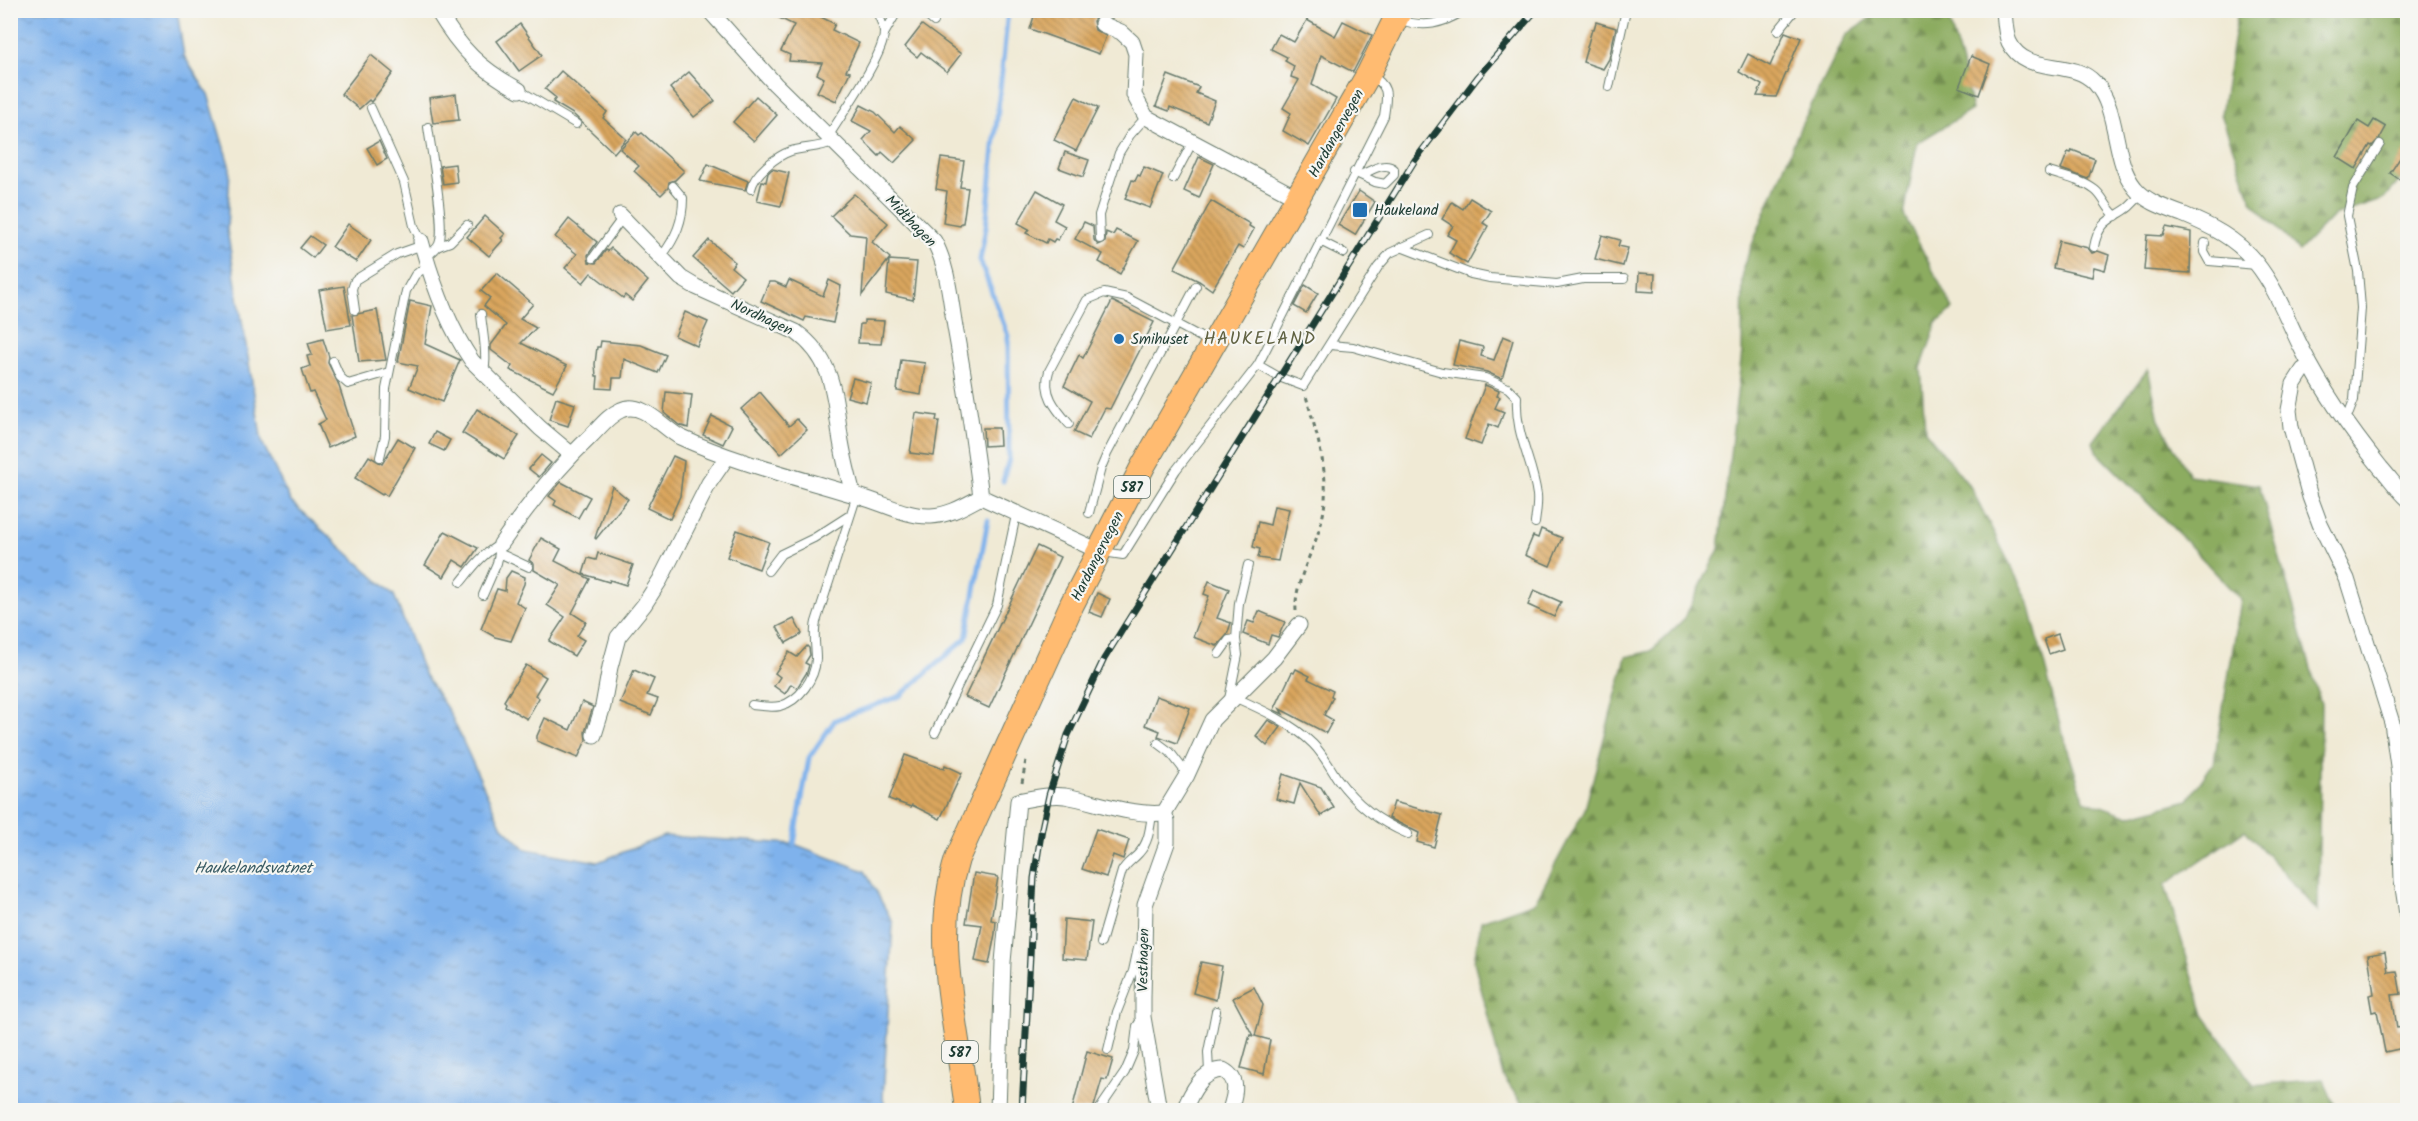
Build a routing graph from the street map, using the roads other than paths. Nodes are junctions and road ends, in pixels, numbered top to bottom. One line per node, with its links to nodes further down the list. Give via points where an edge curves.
1 (436, 10): 17 (street, via 472,59)
2 (709, 10): 22 (street, Midthagen)
3 (876, 10): 14 (lane)
4 (898, 10): 14 (lane)
5 (920, 10): 11 (lane)
6 (1465, 10): 10 (lane, via 1427,26 1408,23)
7 (1626, 10): 16 (lane)
8 (1796, 10): 13 (lane)
9 (2004, 10): 29 (street, via 2008,41 2018,54 2030,62 2071,69 2096,84 2106,101 2126,175)
10 (1398, 14): 15 (main road, Hardangervegen / 587)
11 (934, 22)
12 (1102, 24): 19 (street, via 1132,42 1136,54 1134,95)
13 (1778, 31)
14 (884, 34): 22 (lane)
15 (1368, 75): 30 (main road, Hardangervegen / 587); 36 (lane, via 1385,88 1384,116)
16 (1609, 87)
17 (519, 90): 20 (lane)
18 (371, 108): 41 (lane, via 404,182)
19 (1146, 117): 23 (street); 35 (lane, via 1119,153 1099,215)
20 (576, 124)
21 (428, 128): 38 (lane, via 440,212)
22 (830, 140): 28 (lane, via 822,147 788,152 757,176); 64 (street, Midthagen, via 934,241 941,255 971,416)
23 (1192, 143): 26 (lane); 30 (street)
24 (2380, 144): 58 (lane, via 2358,178 2348,208 2361,308 2354,400)
25 (2049, 172): 32 (lane, via 2095,190)
26 (1173, 179)
27 (673, 186): 43 (lane, via 683,198 683,211 676,234)
28 (751, 189)
29 (2141, 194): 32 (lane, via 2130,208); 45 (street, via 2224,233)
30 (1298, 198): 51 (main road, Hardangervegen / 587)
31 (621, 216): 43 (street, Nordhagen); 44 (lane)
32 (2116, 216): 40 (lane, via 2100,227)
33 (467, 225): 38 (lane, via 450,242)
34 (1429, 235): 39 (lane)
35 (1100, 239)
36 (1320, 241): 42 (lane); 54 (lane)
37 (2205, 243): 45 (lane, via 2209,261)
38 (439, 246): 41 (lane)
39 (1401, 247): 46 (lane, via 1490,278 1557,284 1583,279); 52 (lane, via 1390,252 1378,267)
40 (2094, 247)
41 (424, 252): 48 (lane, via 397,254 355,280); 56 (lane, via 406,291); 57 (street, via 464,350)
42 (1344, 253)
43 (662, 256): 63 (street, Nordhagen, via 681,278 696,287 796,332 810,343 831,379 843,456)
44 (592, 258)
45 (2258, 265): 55 (street)
46 (1624, 279)
47 (1196, 286): 50 (lane)
48 (354, 310)
49 (481, 314): 57 (lane, via 487,361)
50 (1175, 323): 51 (lane); 59 (lane, via 1127,298 1104,292 1087,300 1045,383 1056,409); 66 (lane, via 1107,454)
51 (1214, 344): 71 (main road, Hardangervegen / 587)
52 (1330, 345): 54 (lane, via 1304,386); 69 (lane, via 1353,347 1442,372 1485,378 1508,388 1517,398 1520,438 1532,470 1537,497)
53 (333, 361): 56 (lane, via 348,384)
54 (1258, 365): 71 (lane, via 1176,470 1123,555)
55 (2310, 366): 58 (street); 88 (street, via 2294,384 2289,410 2291,428 2310,497 2347,579 2392,723 2400,773 2402,881)
56 (389, 372): 61 (lane)
57 (483, 373): 60 (street)
58 (2343, 417): 65 (street)
59 (1069, 424)
60 (571, 454): 62 (street, via 611,416 631,407 646,412 678,435); 70 (street, via 529,504)
61 (380, 457)
62 (727, 457): 63 (street); 83 (street, via 709,483 645,605 618,637)
63 (855, 495): 64 (street, via 928,516 957,511); 68 (lane)
64 (981, 497): 67 (street)
65 (2408, 499)
66 (1089, 513)
67 (1016, 514): 71 (street); 82 (lane, via 997,605)
68 (850, 515): 74 (lane, via 781,554); 81 (lane, via 816,622 815,666 807,684 797,697 779,706)
69 (1535, 523)
70 (500, 549): 73 (lane); 75 (lane, via 489,550); 76 (lane)
71 (1099, 551): 96 (main road, Hardangervegen / 587, via 950,879 945,913 946,955)
72 (1248, 565): 78 (lane)
73 (529, 567)
74 (768, 571)
75 (461, 582)
76 (483, 595)
77 (1299, 625): 80 (street, via 1274,658)
78 (1236, 639): 79 (lane, via 1229,640); 80 (lane, via 1238,654)
79 (1219, 654)
80 (1231, 700): 85 (street, via 1206,730); 87 (lane, via 1275,718 1312,743 1364,810)
81 (752, 705)
82 (935, 733)
83 (594, 735)
84 (1158, 743): 85 (lane)
85 (1187, 775): 86 (street)
86 (1158, 814): 89 (street, Vesthagen, via 1167,821 1167,843 1147,896); 90 (lane, via 1142,850 1122,871); 97 (street, via 1064,796 1018,801 1003,962)
87 (1408, 834)
88 (2408, 921)
89 (1144, 940): 92 (street, Vesthagen); 93 (lane, via 1117,1012)
90 (1101, 943)
91 (1216, 1011): 94 (lane, via 1208,1052)
92 (1143, 1017): 95 (street, Vesthagen); 98 (lane, via 1125,1072)
93 (1108, 1050)
94 (1209, 1072): 101 (street); 102 (street, via 1223,1070 1233,1078)
95 (1155, 1085): 99 (lane); 100 (street, Vesthagen)
96 (967, 1110)
97 (998, 1110)
98 (1099, 1110)
99 (1149, 1110)
100 (1159, 1110)
101 (1184, 1110)
102 (1230, 1110)

